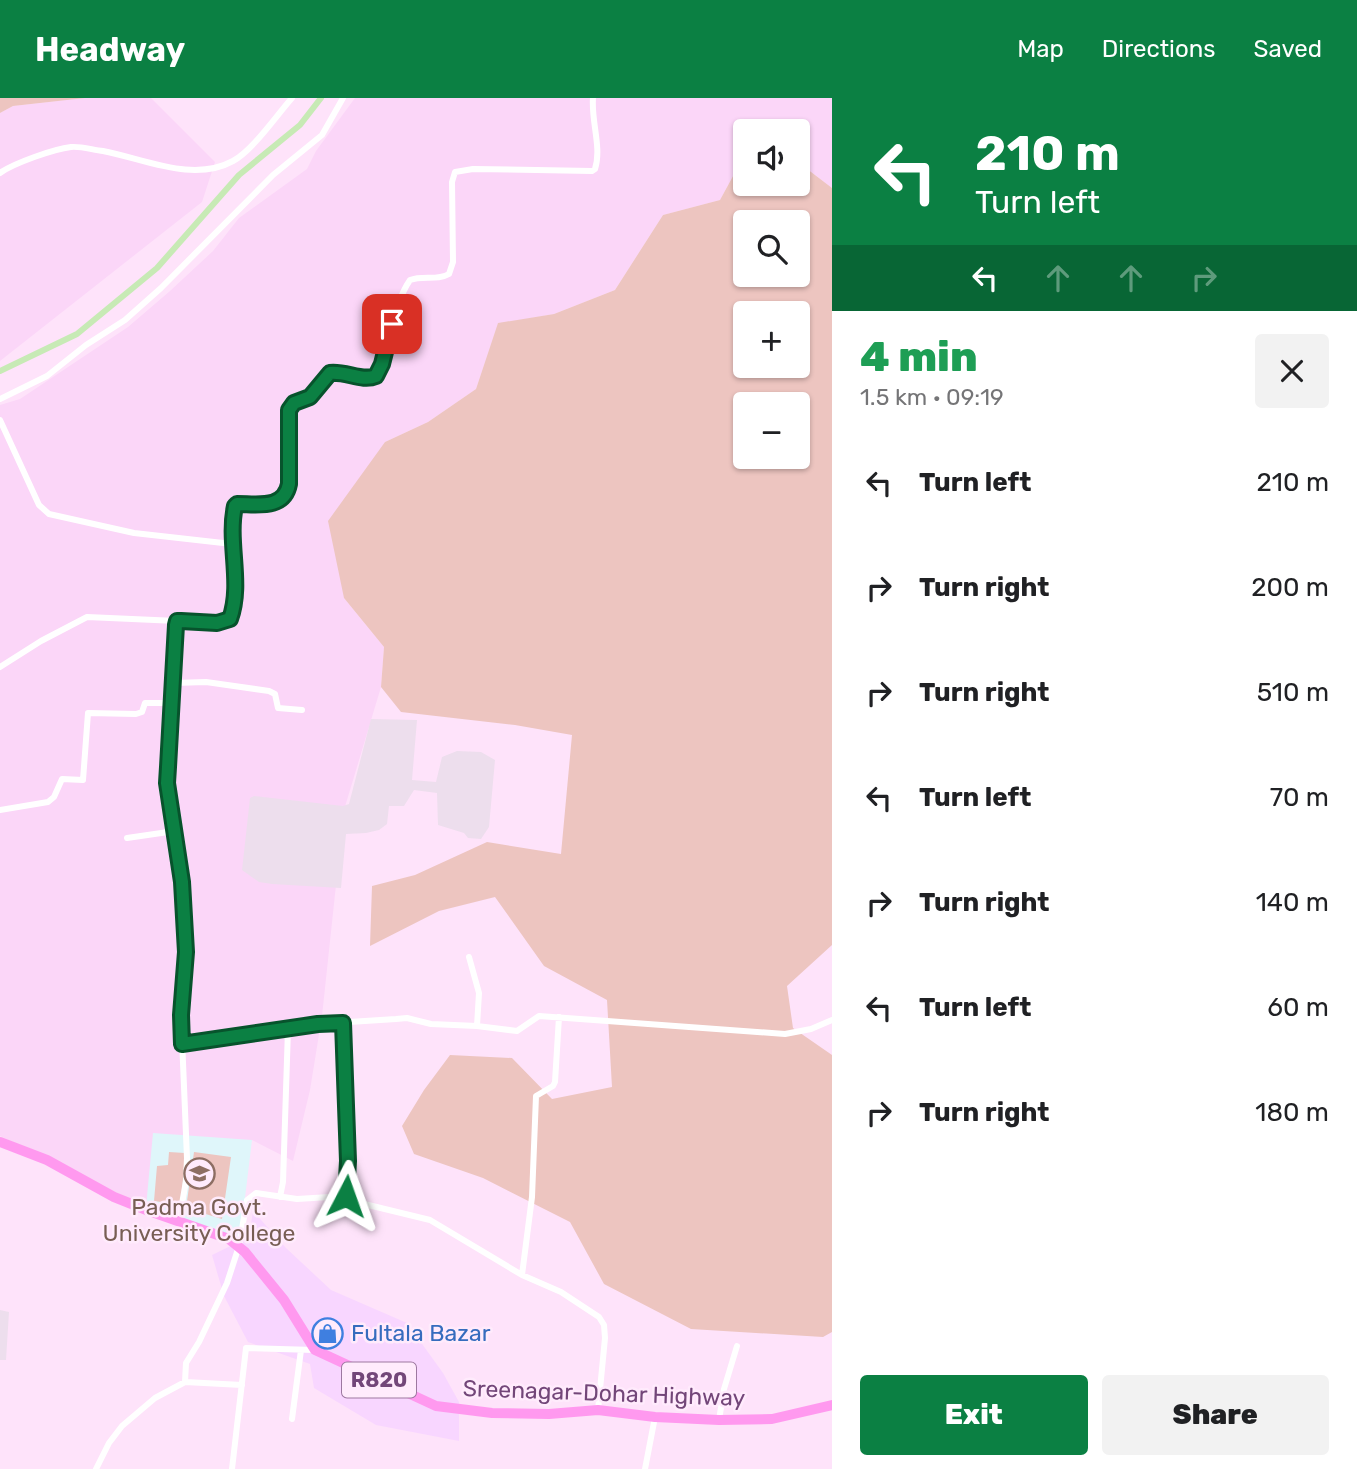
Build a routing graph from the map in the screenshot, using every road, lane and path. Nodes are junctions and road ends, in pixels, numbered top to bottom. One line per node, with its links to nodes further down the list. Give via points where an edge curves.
1 (292, 98): 4 (street, via 251,146 215,170 185,170 72,147)
2 (343, 98): 5 (street, via 322,135 273,176 125,320 47,376)
3 (593, 98): 7 (street, via 597,158 592,171 455,172 449,274 410,279 376,376 330,373 310,397 294,403 289,410 288,493 271,504 237,504)
4 (0, 173)
5 (0, 399)
6 (0, 421): 7 (street, via 39,505 49,514 134,533)
7 (232, 544): 8 (street, via 235,583 230,619 217,623)
8 (177, 621): 9 (street, via 87,617); 10 (street)
9 (0, 667)
10 (174, 683): 11 (street); 12 (street, via 206,682 269,691 275,694 278,708)
11 (173, 703): 13 (street, via 148,702 136,714 88,713 83,780 62,779 48,802); 14 (street, via 167,783)
12 (302, 710)
13 (0, 810)
14 (175, 831): 15 (street); 22 (street, via 186,952)
15 (127, 838)
16 (469, 957): 20 (street, via 479,993)
17 (559, 1017): 18 (street, via 785,1034); 20 (street, via 539,1016 517,1031); 28 (street, via 555,1082 536,1096 532,1196)
18 (832, 1020)
19 (343, 1023): 20 (street, via 407,1018); 21 (street); 24 (street)
20 (477, 1026)
21 (288, 1029): 22 (street); 25 (street)
22 (182, 1044): 26 (street, via 187,1158)
23 (0, 1142): 26 (main road, R820, via 47,1160 114,1197)
24 (346, 1196): 25 (street); 28 (street, via 430,1220)
25 (280, 1197): 27 (street, via 250,1195)
26 (179, 1221): 27 (main road, R820)
27 (239, 1246): 31 (main road, R820, via 285,1300); 32 (street, via 227,1283 186,1363)
28 (522, 1275): 35 (street, via 561,1292 602,1321)
29 (737, 1346): 38 (street)
30 (301, 1350): 31 (street); 33 (street, via 247,1347); 37 (street)
31 (315, 1350): 35 (main road, Sreenagar-Dohar Highway / R820, via 436,1406 492,1413)
32 (185, 1382): 33 (street); 39 (street, via 147,1403 122,1426)
33 (242, 1385): 40 (street)
34 (829, 1404): 38 (main road, Sreenagar-Dohar Highway / R820, via 772,1419)
35 (598, 1410): 36 (main road, Sreenagar-Dohar Highway / R820)
36 (655, 1417): 38 (main road, Sreenagar-Dohar Highway / R820); 41 (street)
37 (292, 1419)
38 (719, 1420)
39 (96, 1469)
40 (232, 1469)
41 (646, 1469)

